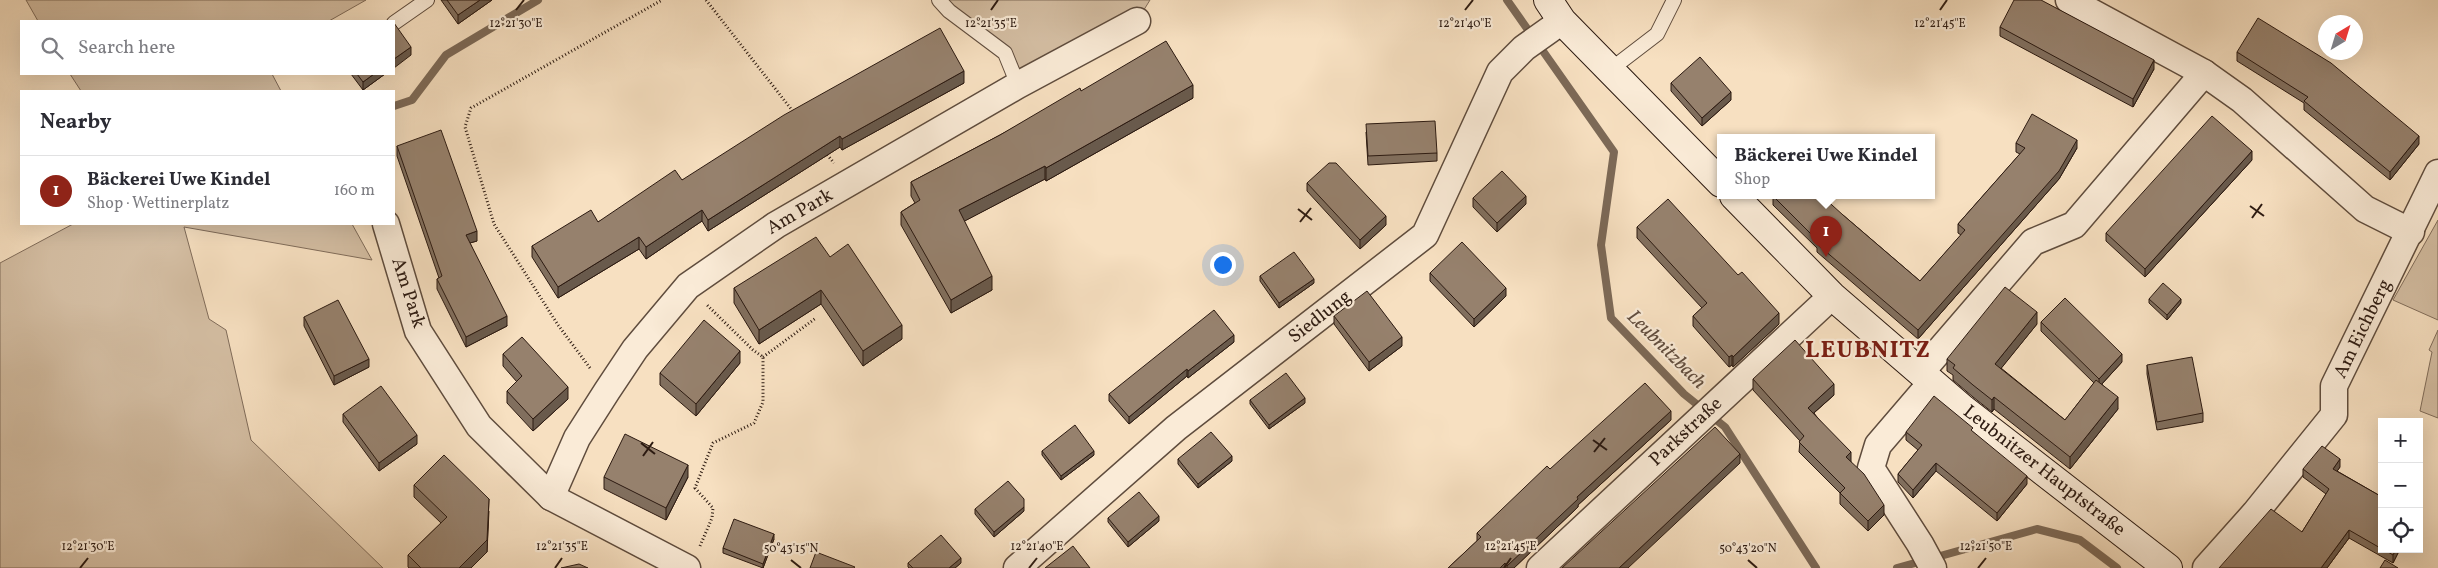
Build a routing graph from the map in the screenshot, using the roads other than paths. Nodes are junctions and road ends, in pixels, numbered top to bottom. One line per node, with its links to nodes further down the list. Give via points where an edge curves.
1 (428, 0): 7 (lane)
2 (939, 0): 10 (lane, via 1005,53)
3 (1674, 0): 8 (lane, via 1657,34)
4 (2069, 0): 9 (street)
5 (1553, 17): 8 (street); 20 (street, Siedlung, via 1500,72 1425,235 1176,428)
6 (1137, 21): 10 (street, Am Park)
7 (395, 22)
8 (1610, 70): 12 (street)
9 (2204, 74): 15 (street, via 2242,100 2365,210); 17 (street, via 2074,225 2033,242)
10 (1018, 85): 18 (street, Am Park, via 776,225 688,286 635,348 607,391 577,438)
11 (2438, 173): 15 (street, Am Eichberg)
12 (1717, 179)
13 (1737, 199): 16 (street, Leubnitzer Hauptstraße)
14 (386, 225): 18 (street, Am Park, via 418,331 479,426)
15 (2411, 232): 24 (street, Am Eichberg, via 2334,386 2334,415)
16 (1832, 296): 17 (street, Leubnitzer Hauptstraße); 21 (street, Parkstraße)
17 (1926, 377): 22 (street, via 1878,445 1871,468); 23 (street, Leubnitzer Hauptstraße)
18 (551, 497): 19 (street, Am Park)
19 (693, 560)
20 (1017, 568)
21 (1540, 568)
22 (1933, 568)
23 (2168, 568)
24 (2206, 568)

